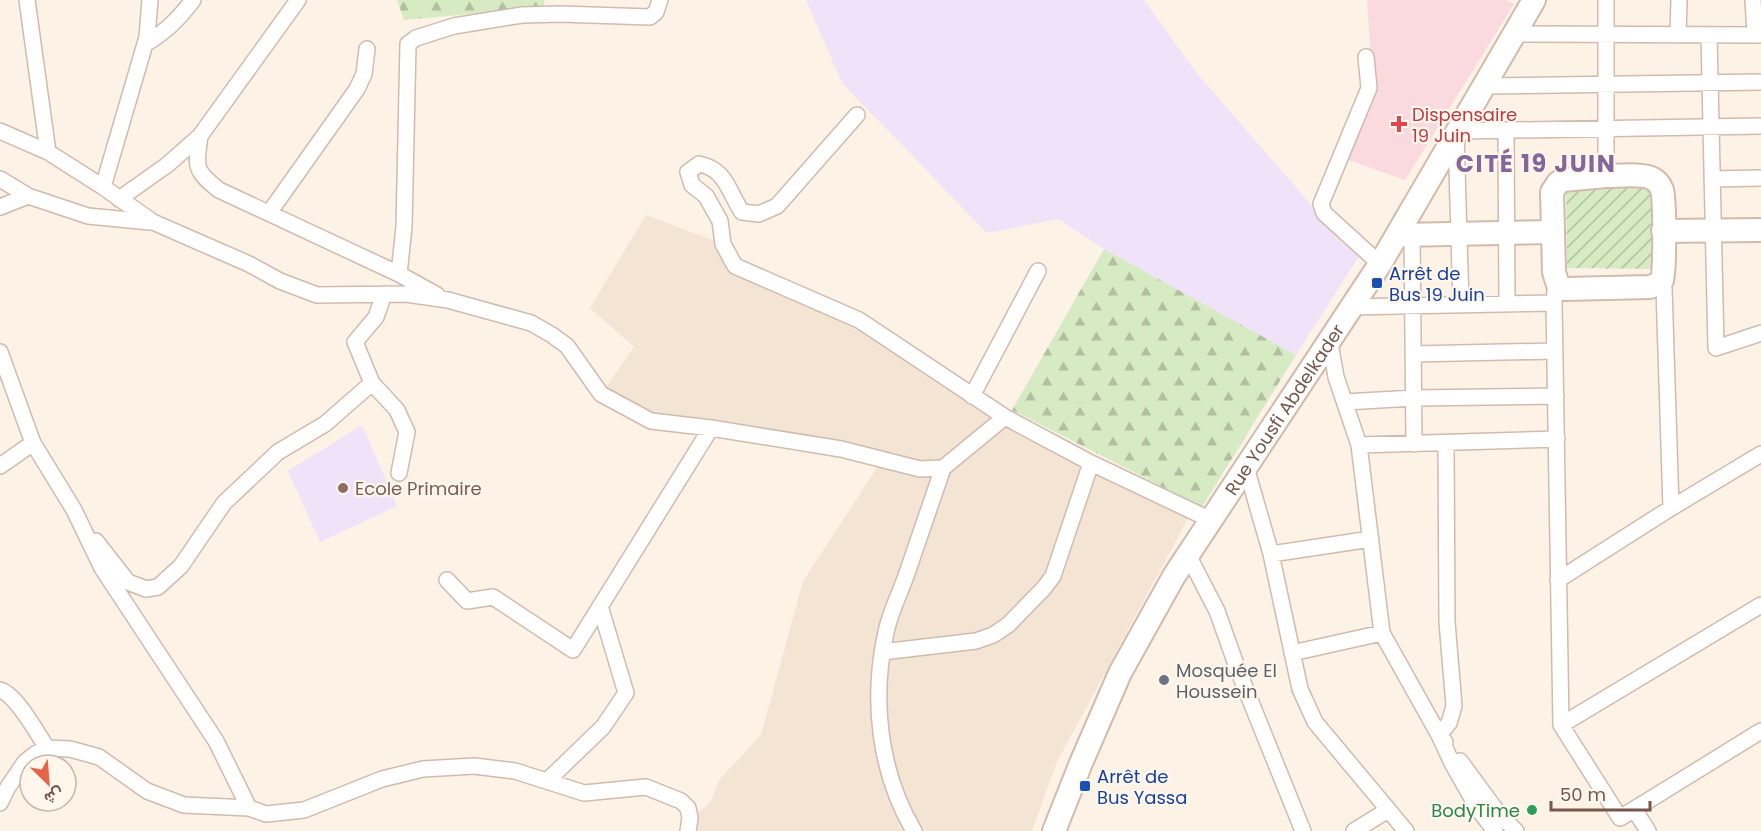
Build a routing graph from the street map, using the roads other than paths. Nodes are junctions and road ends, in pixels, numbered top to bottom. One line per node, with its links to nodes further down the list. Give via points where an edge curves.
1 (27, 0): 30 (street)
2 (150, 0): 15 (street)
3 (193, 0): 15 (street, via 159,36)
4 (298, 0): 29 (street)
5 (660, 0): 50 (street, via 650,17 522,15 454,26 408,44 404,227)
6 (1534, 0): 10 (main road, Rue Yousfi Abdelkader)
7 (1606, 0): 11 (street)
8 (1679, 0): 12 (street)
9 (1753, 0): 14 (street)
10 (1514, 34): 11 (street); 21 (main road, Rue Yousfi Abdelkader)
11 (1606, 35): 12 (street); 20 (street)
12 (1678, 35): 13 (street)
13 (1709, 35): 14 (street); 19 (street)
14 (1758, 35)
15 (145, 44): 35 (street)
16 (367, 49): 39 (street, via 364,74 357,89)
17 (1366, 57): 48 (street, via 1369,88 1321,204 1324,213)
18 (1761, 81): 19 (street)
19 (1710, 82): 20 (street); 24 (street)
20 (1606, 84): 21 (street); 25 (street)
21 (1484, 86): 28 (main road, Rue Yousfi Abdelkader)
22 (857, 116): 65 (street, via 777,206 759,214 742,212 720,173 711,166 699,164 688,172 692,185 706,196 720,221 723,244 735,266 859,320)
23 (1761, 126): 24 (street)
24 (1711, 127): 25 (street); 34 (street)
25 (1606, 129): 26 (street); 31 (street)
26 (1506, 130): 28 (street); 45 (street)
27 (0, 131): 30 (street)
28 (1457, 132): 46 (street); 47 (main road, Rue Yousfi Abdelkader)
29 (200, 136): 37 (street); 39 (street, via 198,169 204,179)
30 (48, 152): 35 (street)
31 (1606, 176): 43 (main road, via 1647,176 1655,180 1663,193); 44 (main road, via 1570,178 1558,183 1552,192)
32 (1761, 178): 34 (street)
33 (0, 179): 36 (street)
34 (1712, 179): 41 (street)
35 (103, 187): 37 (street)
36 (28, 196): 38 (street); 40 (street, via 88,216)
37 (119, 199): 40 (street)
38 (0, 207)
39 (269, 213): 50 (street)
40 (153, 222): 52 (street, via 317,295)
41 (1713, 230): 42 (main road); 43 (main road); 59 (street, via 1716,348)
42 (1761, 230)
43 (1663, 231): 51 (main road)
44 (1552, 232): 45 (main road); 53 (main road)
45 (1506, 233): 46 (main road); 55 (street)
46 (1459, 234): 47 (main road); 56 (street)
47 (1405, 235): 48 (main road, Rue Yousfi Abdelkader); 57 (street)
48 (1380, 264): 58 (main road, Rue Yousfi Abdelkader)
49 (1038, 271): 65 (street)
50 (399, 274): 54 (street)
51 (1660, 283): 53 (main road, via 1650,287 1565,290); 82 (street, via 1664,288)
52 (384, 294): 54 (street); 64 (street, via 376,317 355,342)
53 (1556, 294): 55 (street); 61 (street)
54 (448, 300): 70 (street, via 531,323 552,334 567,346 601,394 651,421)
55 (1507, 304): 56 (street)
56 (1461, 305): 57 (street)
57 (1412, 306): 58 (street); 63 (street)
58 (1351, 307): 60 (main road, Rue Yousfi Abdelkader)
59 (1761, 333)
60 (1330, 343): 68 (street); 79 (main road, Rue Yousfi Abdelkader)
61 (1555, 351): 63 (street); 66 (street)
62 (0, 352): 72 (street)
63 (1413, 354): 67 (street)
64 (372, 383): 81 (street, via 397,410 407,432); 83 (street, via 325,424 279,452 225,502 181,566 158,587 146,589 128,582)
65 (972, 396): 69 (street)
66 (1556, 396): 67 (street); 71 (street)
67 (1414, 398): 68 (street); 73 (street)
68 (1345, 402): 75 (street)
69 (1005, 417): 77 (street); 80 (street)
70 (711, 428): 80 (street, via 841,449 920,469); 91 (street)
71 (1557, 439): 74 (street); 89 (street)
72 (33, 443): 78 (street); 83 (street)
73 (1414, 444): 74 (street); 75 (street)
74 (1446, 444): 98 (street, via 1447,622 1454,706 1449,723)
75 (1359, 445): 85 (street)
76 (1761, 454): 82 (street)
77 (1091, 462): 84 (street); 93 (street, via 1053,576 1008,625 976,641)
78 (0, 466)
79 (1246, 467): 84 (main road, Rue Yousfi Abdelkader); 86 (street)
80 (943, 468): 93 (street, via 886,630)
81 (399, 473)
82 (1671, 508): 89 (street)
83 (79, 520): 102 (street, via 102,568 216,741)
84 (1211, 520): 87 (main road, Rue Yousfi Abdelkader)
85 (1371, 539): 86 (street); 92 (street)
86 (1271, 554): 94 (street)
87 (1188, 555): 107 (main road, Rue Yousfi Abdelkader, via 1120,673); 108 (street, via 1217,611)
88 (447, 580): 91 (street, via 467,601 493,597 573,650)
89 (1558, 580): 96 (street)
90 (1761, 605): 96 (street)
91 (600, 606): 100 (street, via 626,693 603,728)
92 (1382, 633): 94 (street); 98 (street)
93 (882, 652): 106 (street, via 879,723 896,793)
94 (1292, 653): 104 (street, via 1300,689 1315,722)
95 (0, 690): 99 (street, via 6,691 22,710)
96 (1561, 725): 103 (street, via 1620,818)
97 (1761, 731): 103 (street)
98 (1439, 735): 111 (street, via 1478,809); 112 (street)
99 (47, 748): 101 (street, via 25,762); 102 (street, via 70,748 99,757 147,790 184,805)
100 (547, 781): 102 (street, via 514,771 474,766 423,769 382,779 304,810 266,814); 105 (street, via 584,793 646,787 681,801 688,808)
101 (0, 803)
102 (249, 808)
103 (1634, 809): 113 (street)
104 (1388, 810): 109 (street); 110 (street)
105 (688, 831)
106 (914, 831)
107 (1054, 831)
108 (1303, 831)
109 (1354, 831)
110 (1406, 831)
111 (1495, 831)
112 (1516, 831)
113 (1648, 831)

